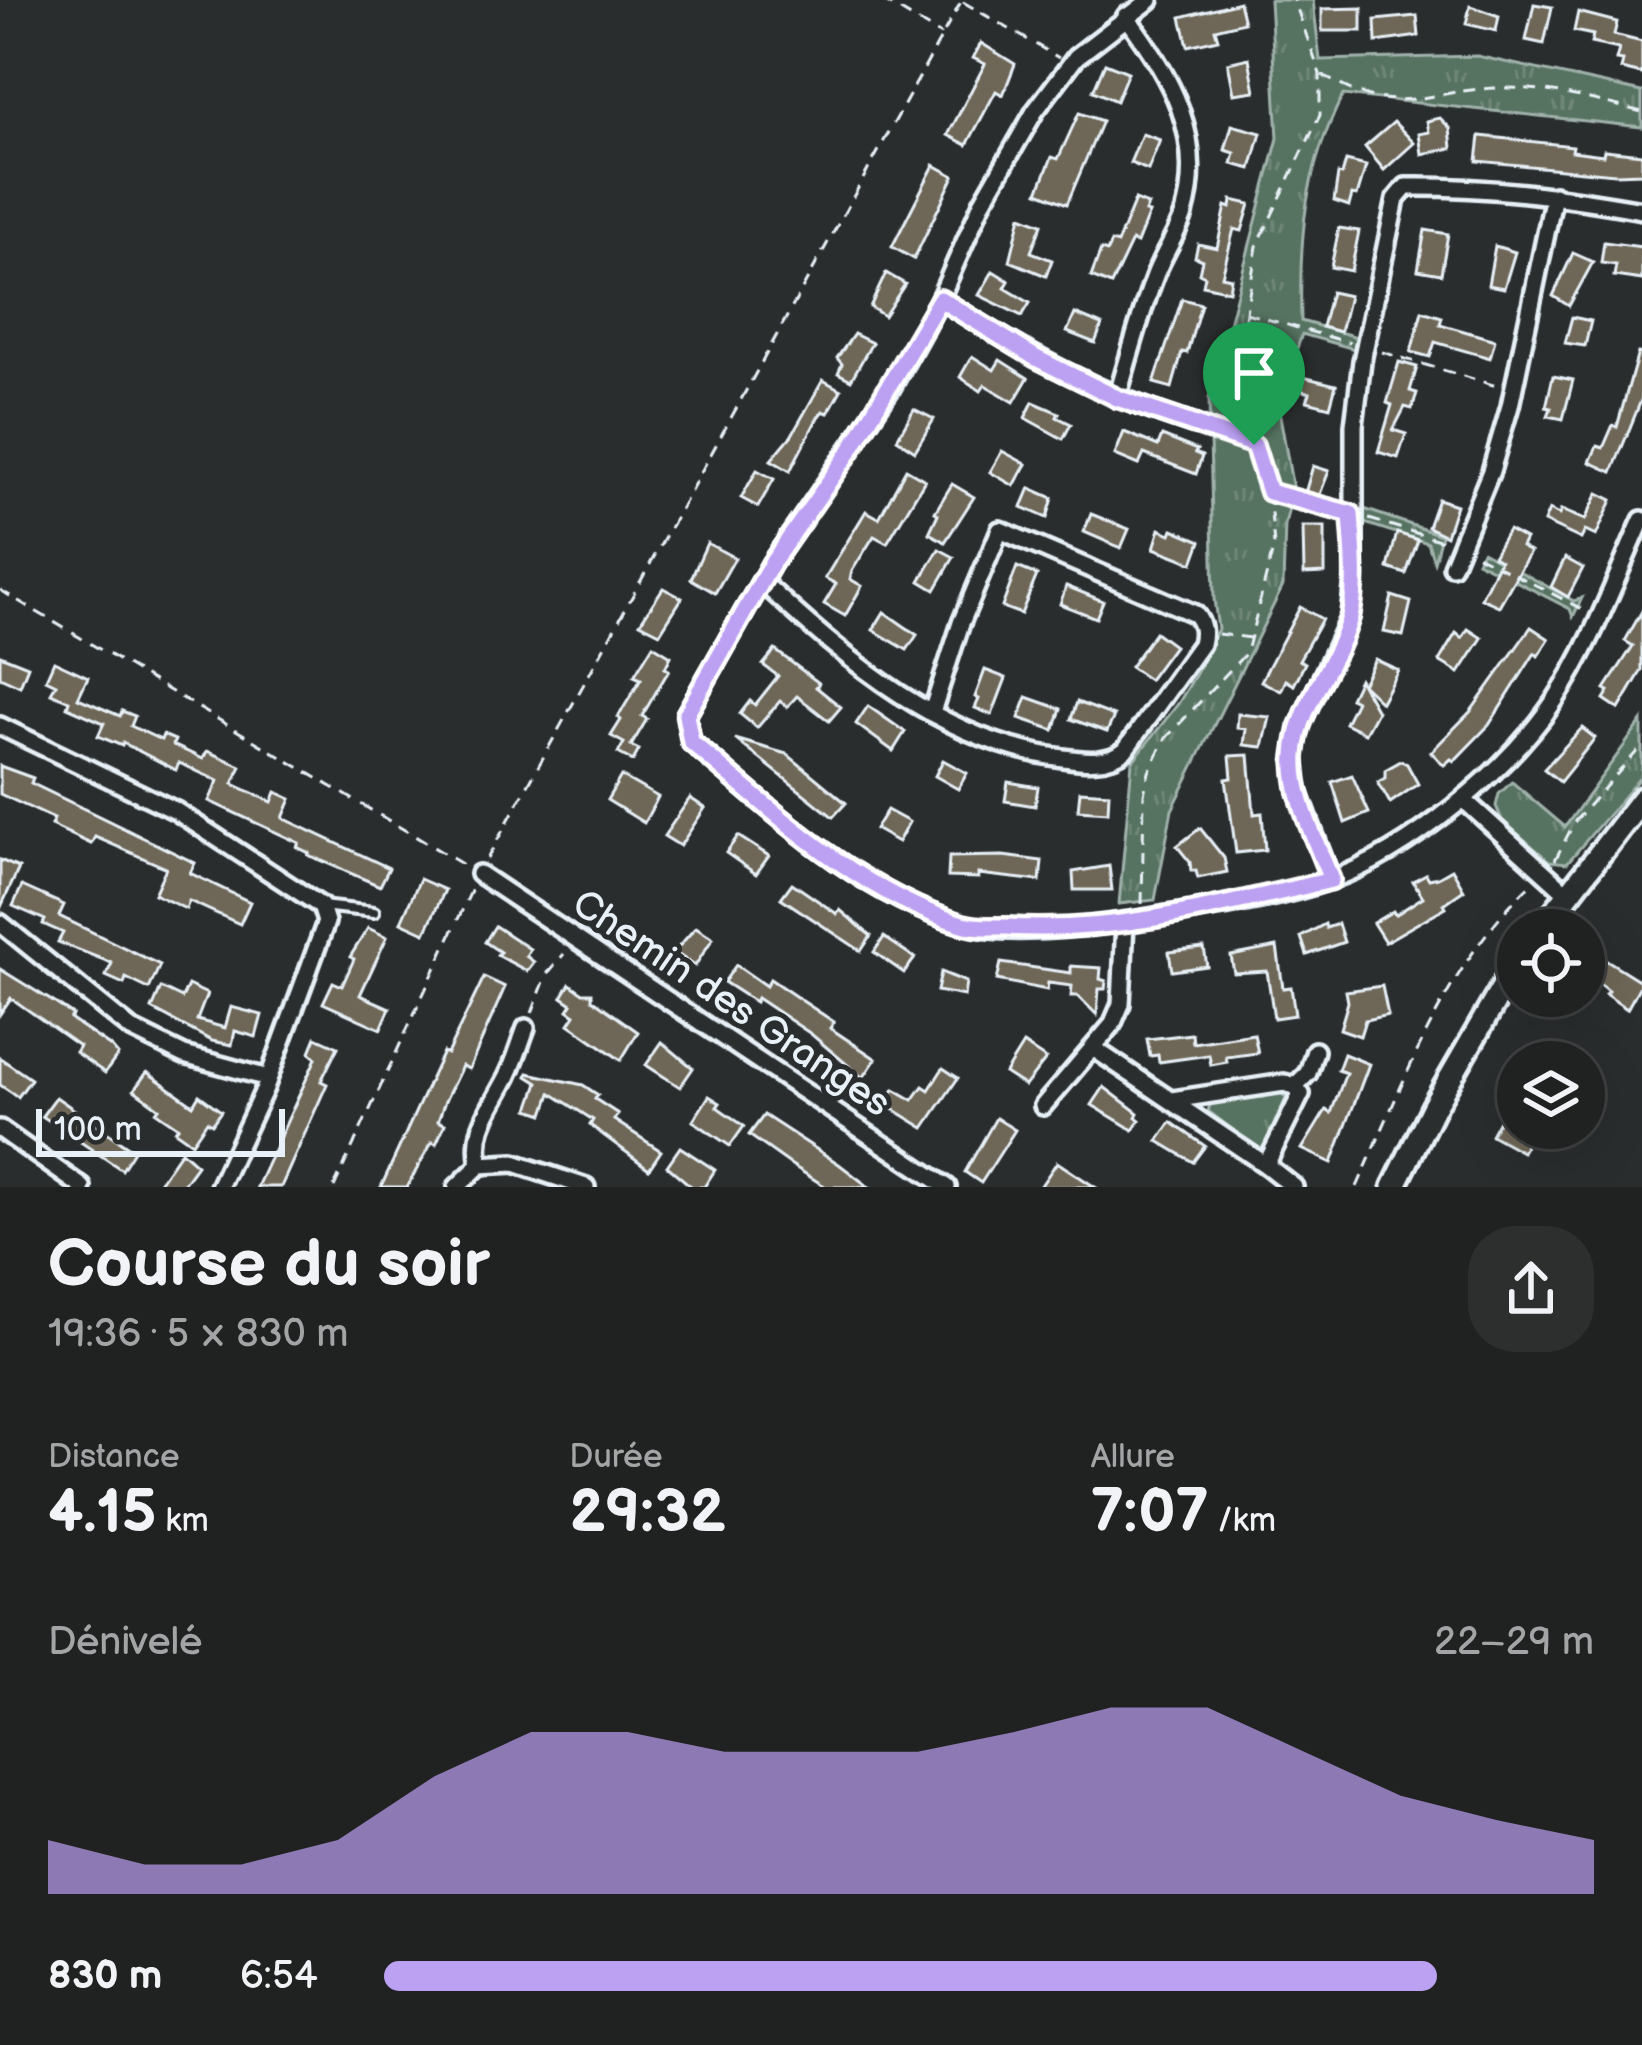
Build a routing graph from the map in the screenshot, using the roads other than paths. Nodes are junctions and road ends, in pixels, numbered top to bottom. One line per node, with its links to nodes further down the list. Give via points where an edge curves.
1 (1150, 0): 2 (street)
2 (1126, 16): 5 (street, via 1070,65 1035,111); 6 (street, via 1163,66 1186,121 1192,162 1184,214 1156,273)
3 (1554, 195): 4 (street); 9 (street, via 1510,406); 16 (street, via 1406,187 1396,199 1362,361 1350,616 1299,728 1294,758)
4 (1642, 210)
5 (940, 299): 6 (street); 10 (street)
6 (1117, 398): 7 (street)
7 (1195, 424)
8 (1642, 520): 14 (street, via 1556,698)
9 (1451, 566)
10 (762, 582): 11 (street, via 828,642); 22 (street, via 686,715 691,742 882,889 964,925)
11 (932, 712): 11 (street, via 1022,753 1114,759 1204,633 1195,614 1000,530)
12 (0, 726): 18 (street, via 176,811)
13 (1642, 799): 17 (street)
14 (1464, 800): 16 (street); 17 (street)
15 (479, 874): 38 (street, Chemin des Granges)
16 (1331, 880): 22 (street)
17 (1568, 894): 19 (street)
18 (320, 906): 20 (lane); 27 (street, via 326,922)
19 (1557, 909)
20 (374, 912)
21 (0, 922): 27 (street, via 131,1029 184,1055)
22 (1125, 922): 25 (street, via 1121,1004)
23 (1497, 998): 40 (street)
24 (526, 1028): 32 (street, via 481,1121)
25 (1093, 1048): 29 (street); 30 (street)
26 (1315, 1051): 28 (street)
27 (268, 1078): 35 (street)
28 (1294, 1086): 29 (street); 33 (street, via 1301,1094)
29 (1172, 1100): 33 (street)
30 (1043, 1106)
31 (0, 1130): 34 (street)
32 (480, 1165): 36 (street); 37 (street, via 514,1163)
33 (1266, 1165): 39 (street)
34 (82, 1187)
35 (219, 1187)
36 (457, 1187)
37 (586, 1187)
38 (947, 1187)
39 (1294, 1187)
40 (1394, 1187)

